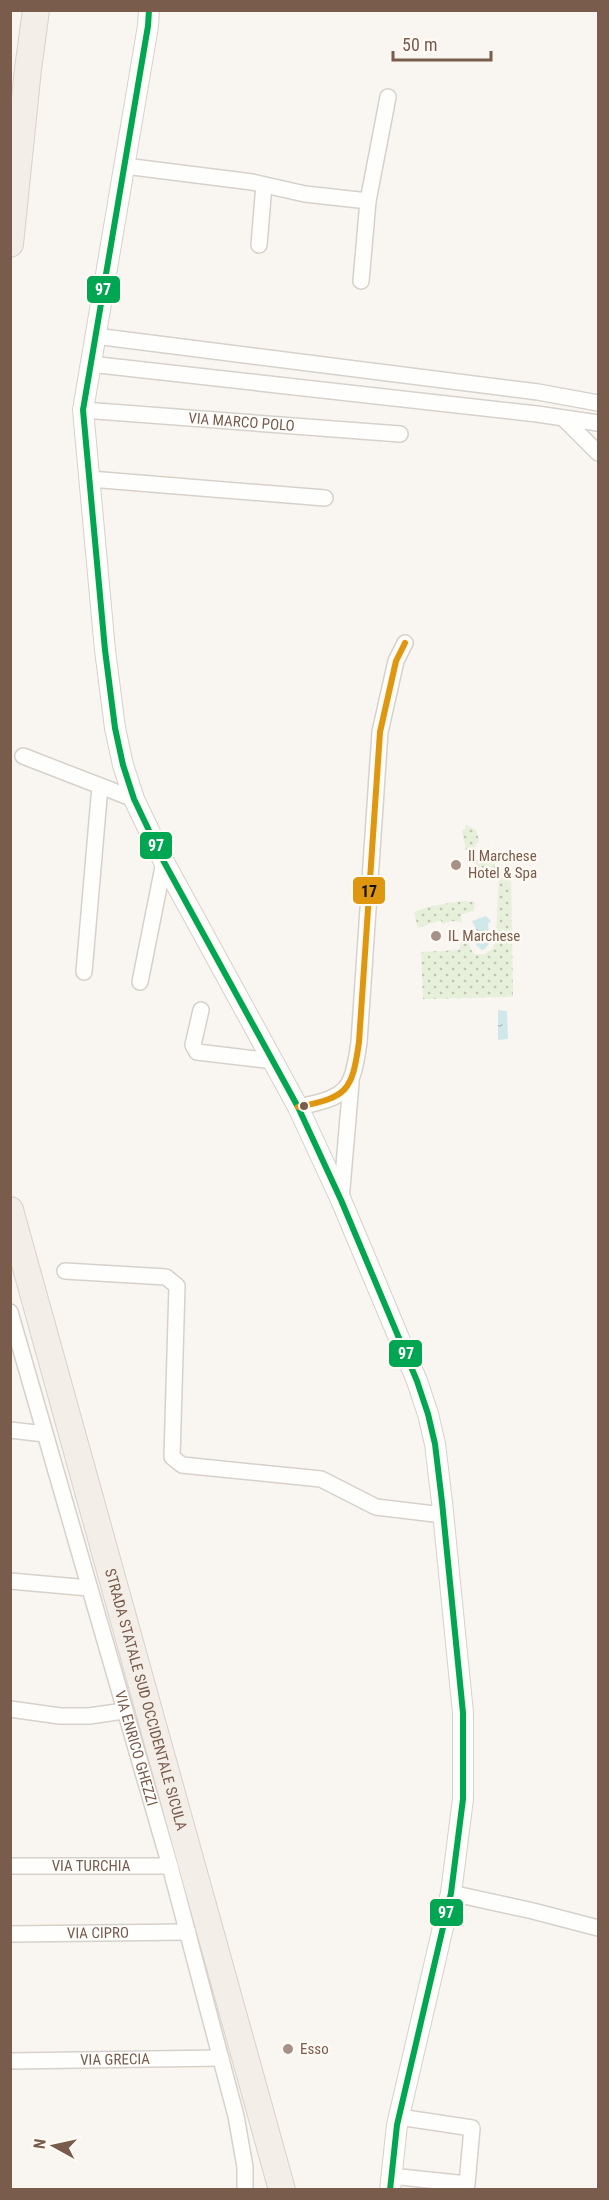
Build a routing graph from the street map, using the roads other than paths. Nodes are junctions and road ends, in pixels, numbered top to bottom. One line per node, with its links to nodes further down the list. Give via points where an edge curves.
1 (36, 10): 7 (main road)
2 (149, 10): 4 (street)
3 (388, 97): 6 (street)
4 (125, 166): 5 (street); 10 (street)
5 (264, 185): 6 (street); 8 (street)
6 (368, 201): 9 (street)
7 (10, 244)
8 (259, 245)
9 (361, 281)
10 (95, 336): 11 (street); 12 (street)
11 (90, 364): 13 (street); 14 (street)
12 (598, 403)
13 (83, 410): 16 (street, VIA MARCO POLO); 18 (street)
14 (563, 418): 15 (street); 17 (street)
15 (598, 423)
16 (400, 434)
17 (598, 453)
18 (90, 479): 19 (street); 23 (street, via 115,728)
19 (325, 498)
20 (405, 643): 29 (street, via 396,661 380,732 359,1042)
21 (23, 756): 22 (street)
22 (100, 786): 23 (street); 25 (street)
23 (134, 799): 24 (street)
24 (164, 862): 26 (street); 28 (street)
25 (84, 972)
26 (140, 982)
27 (201, 1010): 28 (street, via 193,1046 197,1052)
28 (273, 1061): 30 (street)
29 (351, 1083): 30 (street, via 337,1096); 31 (street)
30 (298, 1107): 31 (street)
31 (341, 1200): 37 (street, via 428,1414)
32 (10, 1210): 53 (main road, STRADA STATALE SUD OCCIDENTALE SICULA)
33 (65, 1271): 37 (street, via 166,1277 177,1286 172,1457 182,1466 321,1479 376,1507)
34 (10, 1312): 36 (street, VIA ENRICO GHEZZI)
35 (10, 1430): 36 (street)
36 (45, 1434): 39 (street, VIA ENRICO GHEZZI)
37 (443, 1515): 44 (street, via 464,1750 464,1799)
38 (10, 1581): 39 (street)
39 (89, 1588): 41 (street, VIA ENRICO GHEZZI)
40 (10, 1709): 41 (street, via 60,1716)
41 (124, 1711): 43 (street, VIA ENRICO GHEZZI)
42 (10, 1866): 43 (street, VIA TURCHIA)
43 (170, 1866): 46 (street, VIA ENRICO GHEZZI)
44 (452, 1893): 45 (street); 50 (street)
45 (598, 1928)
46 (188, 1932): 47 (street, VIA CIPRO); 48 (street, VIA ENRICO GHEZZI)
47 (10, 1934)
48 (221, 2058): 49 (street, VIA GRECIA); 52 (street, VIA ENRICO GHEZZI, via 244,2157)
49 (10, 2061)
50 (399, 2117): 51 (street); 51 (street, via 472,2128 467,2184)
51 (391, 2183)
52 (245, 2190)
53 (282, 2190)

